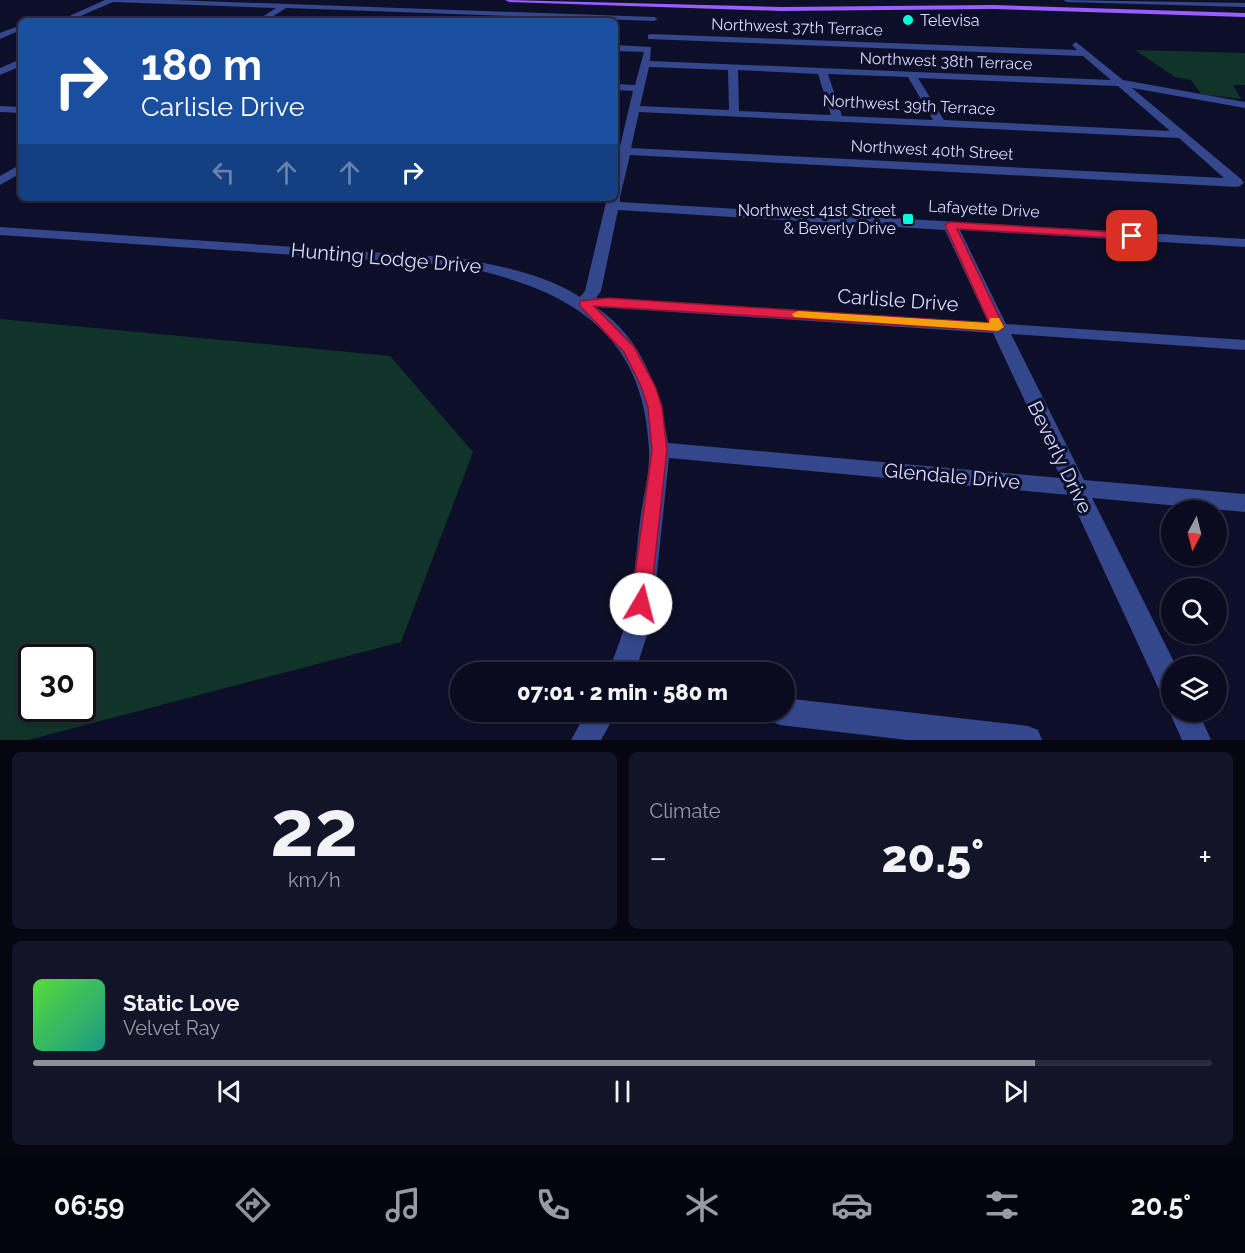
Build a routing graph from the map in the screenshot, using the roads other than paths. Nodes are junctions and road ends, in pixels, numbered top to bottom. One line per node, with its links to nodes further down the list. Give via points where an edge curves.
1 (110, 0): 10 (street); 13 (street)
2 (509, 0): 8 (main road)
3 (622, 0): 6 (main road)
4 (649, 0): 6 (main road)
5 (1067, 0): 9 (street)
6 (644, 1): 7 (main road)
7 (681, 1): 11 (main road)
8 (658, 5): 11 (main road); 15 (street)
9 (1245, 5)
10 (285, 6): 14 (street); 15 (street)
11 (807, 7): 12 (main road, via 1025,6)
12 (1240, 14)
13 (69, 18)
14 (265, 18)
15 (654, 19): 20 (street)
16 (1, 24): 17 (street)
17 (18, 26)
18 (18, 27): 19 (street)
19 (0, 36)
20 (651, 37): 23 (street); 24 (street, Northwest 37th Terrace)
21 (1073, 42): 24 (street)
22 (618, 48): 23 (street)
23 (648, 49): 26 (street)
24 (1085, 53): 31 (street)
25 (18, 63): 29 (street)
26 (645, 64): 27 (street, Northwest 38th Terrace); 33 (street)
27 (733, 67): 28 (street, Northwest 38th Terrace); 40 (street)
28 (822, 71): 30 (street, Northwest 38th Terrace); 41 (street)
29 (0, 72)
30 (911, 74): 31 (street, Northwest 38th Terrace); 42 (street)
31 (1123, 83): 35 (street, Northwest 38th Terrace); 43 (street)
32 (618, 87): 33 (street)
33 (639, 88): 39 (street)
34 (0, 105): 36 (street)
35 (1245, 105)
36 (18, 108)
37 (18, 108): 38 (street)
38 (0, 109)
39 (635, 109): 40 (street, Northwest 39th Terrace); 45 (street)
40 (734, 114): 41 (street, Northwest 39th Terrace)
41 (837, 118): 42 (street, Northwest 39th Terrace)
42 (940, 123): 43 (street, Northwest 39th Terrace)
43 (1182, 135): 49 (street)
44 (618, 139): 45 (street, Northwest 40th Street)
45 (627, 144): 47 (street); 49 (street, Northwest 40th Street)
46 (18, 170): 48 (street)
47 (618, 176)
48 (0, 181)
49 (1241, 185)
50 (618, 200): 52 (street, Lafayette Drive)
51 (614, 201): 55 (street, via 593,291)
52 (950, 225): 54 (street, Lafayette Drive); 56 (street, Beverly Drive)
53 (0, 231): 55 (street, Hunting Lodge Drive, via 459,262 518,275)
54 (1245, 243)
55 (584, 303): 56 (street, Carlisle Drive); 58 (street, Hunting Lodge Drive, via 616,334 640,368 655,407)
56 (998, 327): 57 (street, Carlisle Drive); 59 (street, Beverly Drive)
57 (1245, 345)
58 (659, 450): 59 (street, Glendale Drive); 61 (street, Hunting Lodge Drive, via 638,622)
59 (1075, 487): 60 (street, Glendale Drive); 62 (street, Beverly Drive)
60 (1245, 503)
61 (625, 662)
62 (1161, 664)
63 (795, 713): 67 (street)
64 (596, 722): 66 (street)
65 (1188, 722): 68 (street)
66 (585, 740)
67 (1028, 740)
68 (1197, 740)

